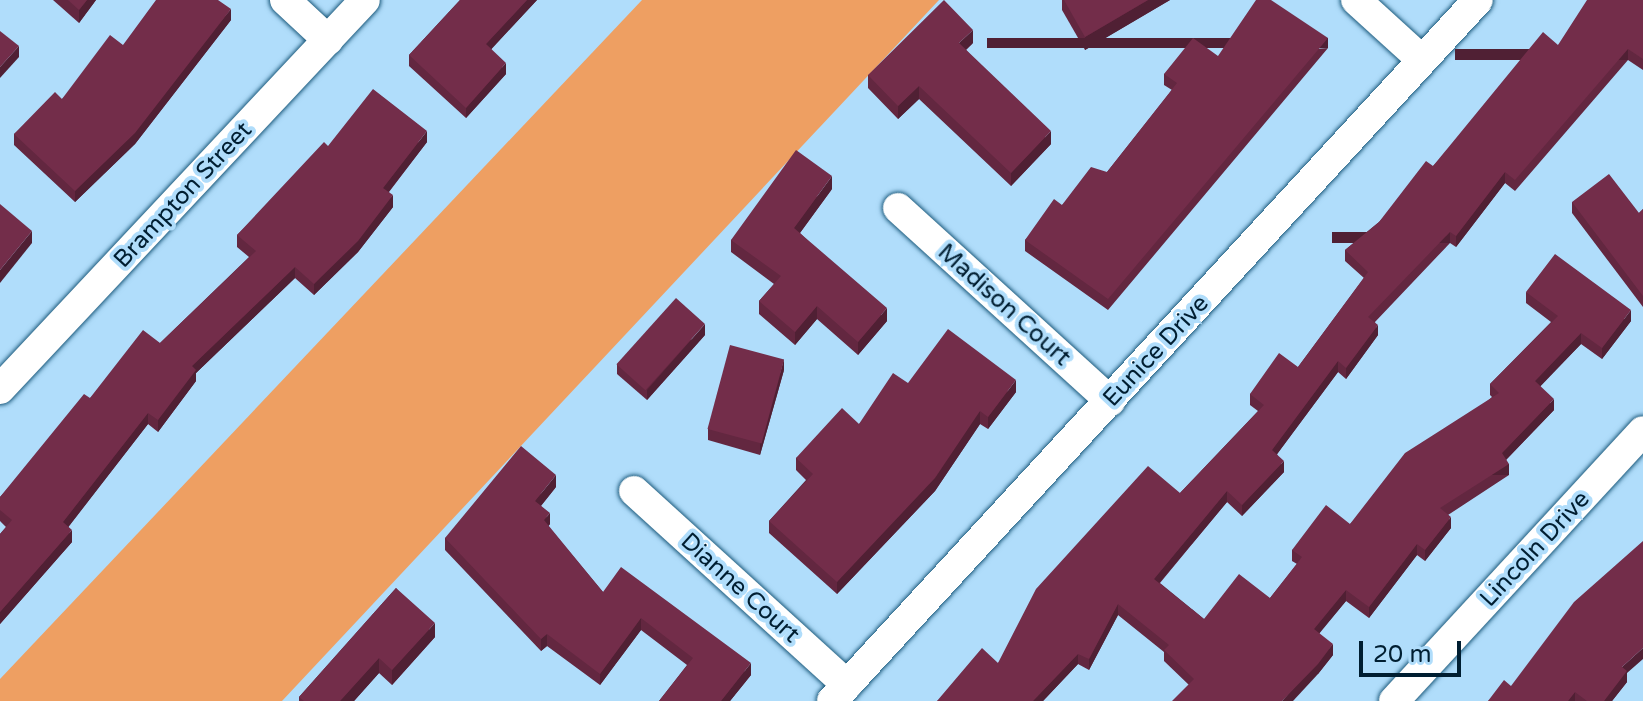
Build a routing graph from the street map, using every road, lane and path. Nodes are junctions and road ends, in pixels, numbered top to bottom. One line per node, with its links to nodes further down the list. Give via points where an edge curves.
1 (285, 0): 5 (street)
2 (365, 0): 5 (street, Brampton Street)
3 (1356, 0): 6 (street)
4 (1478, 0): 6 (street, Eunice Drive)
5 (328, 40): 8 (street, Brampton Street)
6 (1422, 60): 9 (street, Eunice Drive)
7 (898, 208): 9 (street, Madison Court)
8 (0, 389)
9 (1110, 401): 12 (street, Eunice Drive)
10 (1643, 431): 13 (street, Lincoln Drive)
11 (634, 491): 12 (street, Dianne Court)
12 (840, 693)
13 (1394, 701)

